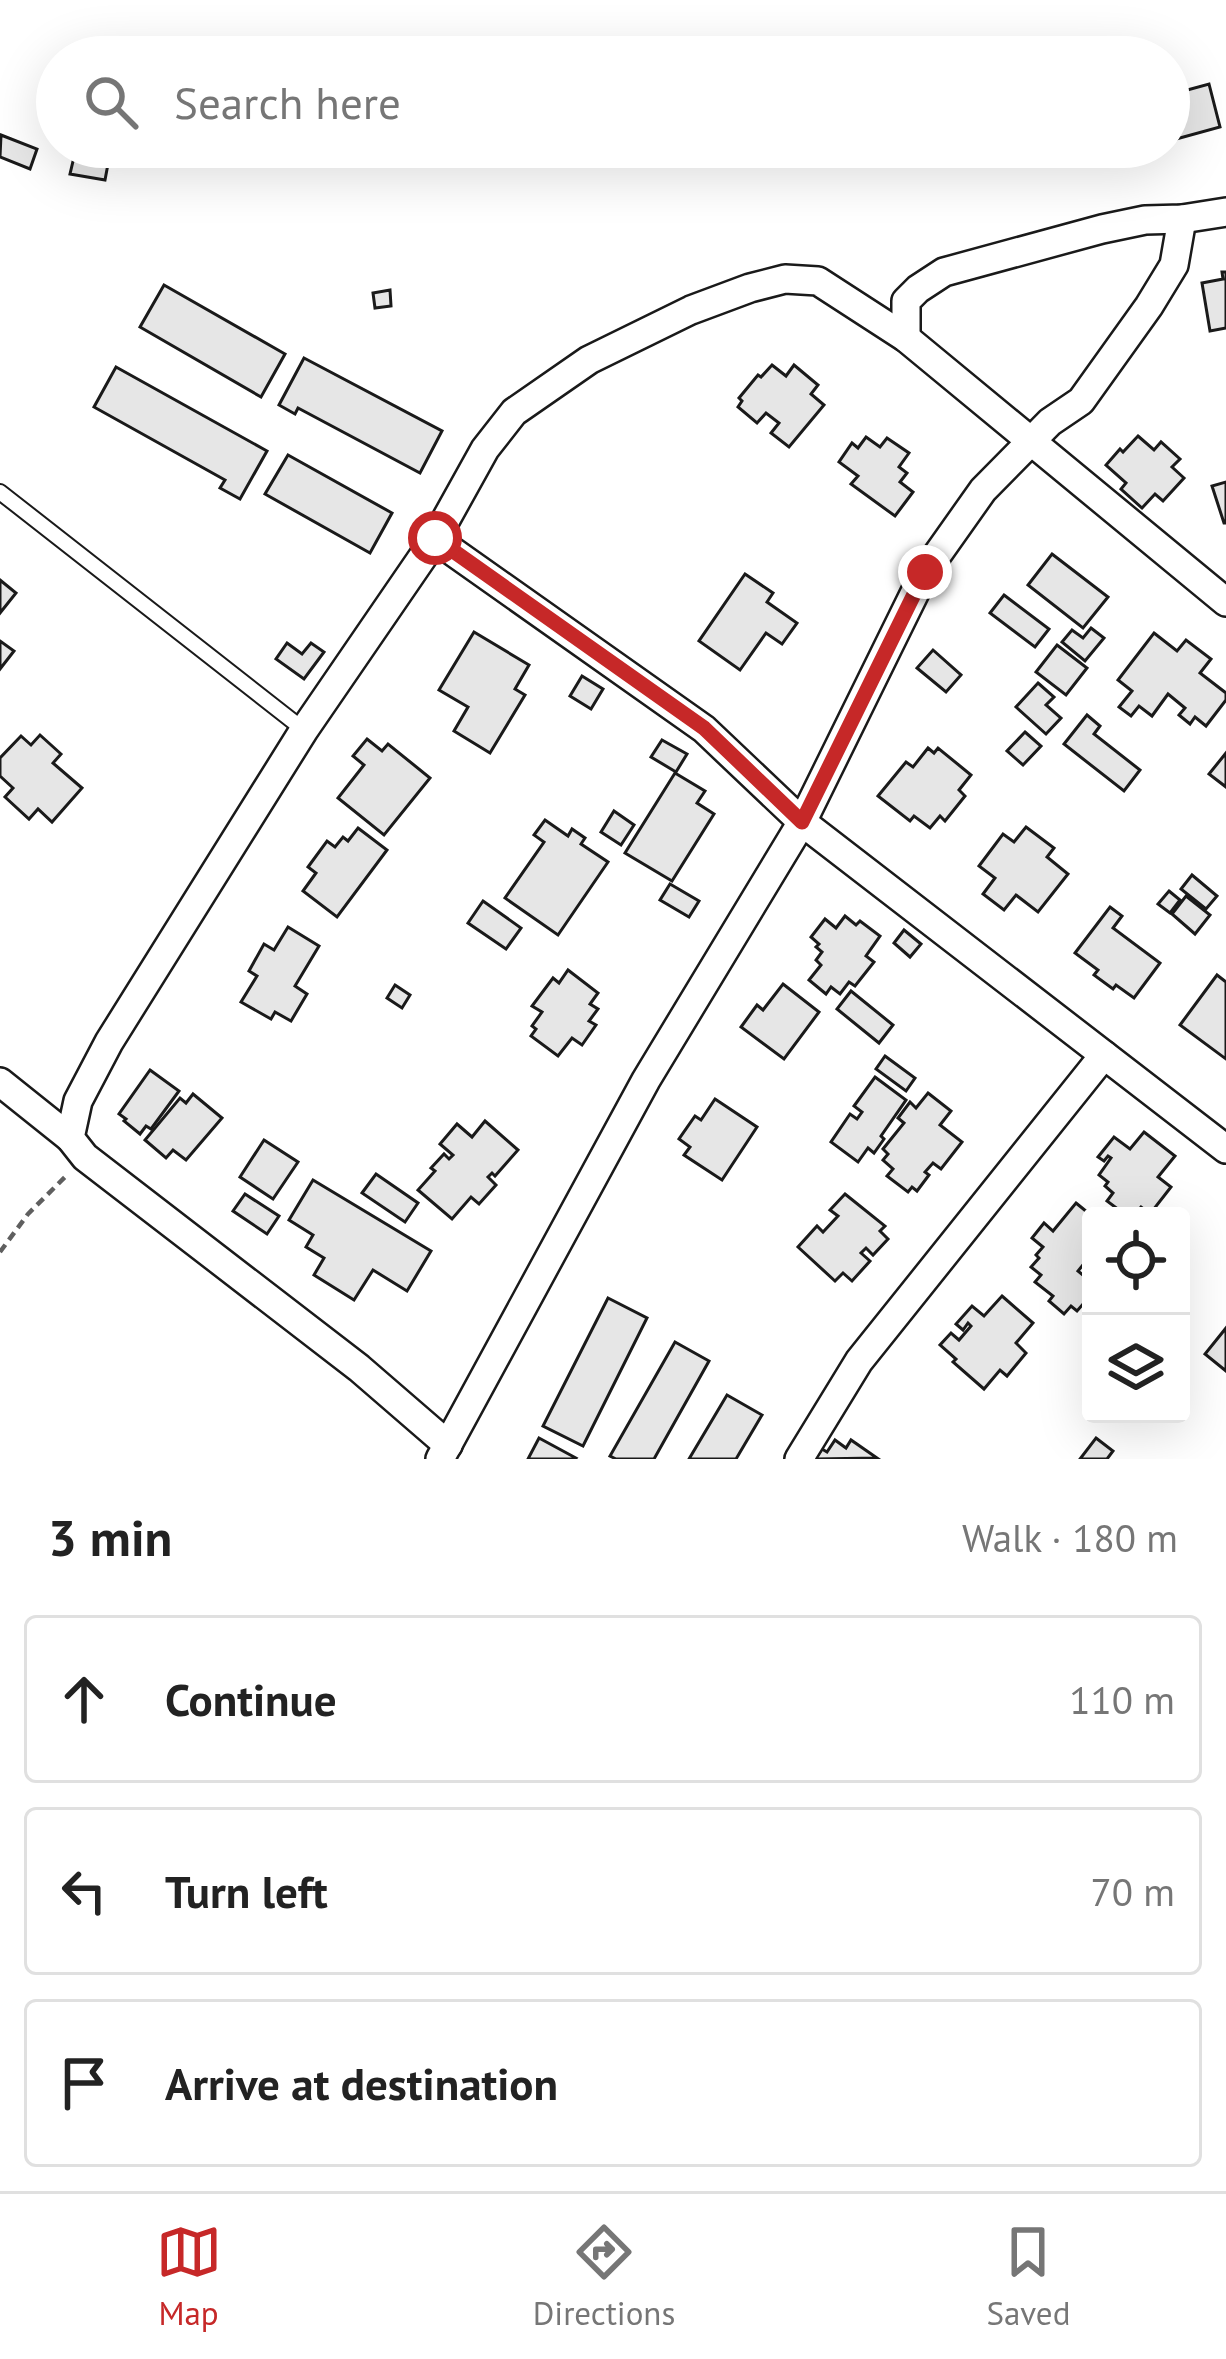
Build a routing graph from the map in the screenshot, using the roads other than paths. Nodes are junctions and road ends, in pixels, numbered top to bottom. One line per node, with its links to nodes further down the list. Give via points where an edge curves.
1 (1226, 212): 2 (street)
2 (1182, 219): 3 (street, via 1102,229 944,272 906,302); 4 (street, via 1174,265 1149,306 1081,401)
3 (906, 338): 4 (street); 6 (street, via 818,281 784,279 691,310 589,360 514,412)
4 (1029, 441): 7 (street); 9 (street, via 925,572)
5 (0, 492): 8 (lane)
6 (435, 538): 8 (street); 9 (street, via 704,728)
7 (1226, 602)
8 (304, 730): 12 (street, via 109,1042 78,1102)
9 (802, 822): 10 (street); 14 (street, via 646,1080)
10 (1104, 1055): 13 (street); 15 (street, via 859,1361)
11 (0, 1082): 12 (street)
12 (77, 1148): 14 (street, via 359,1368)
13 (1226, 1149)
14 (444, 1452)
15 (799, 1459)

